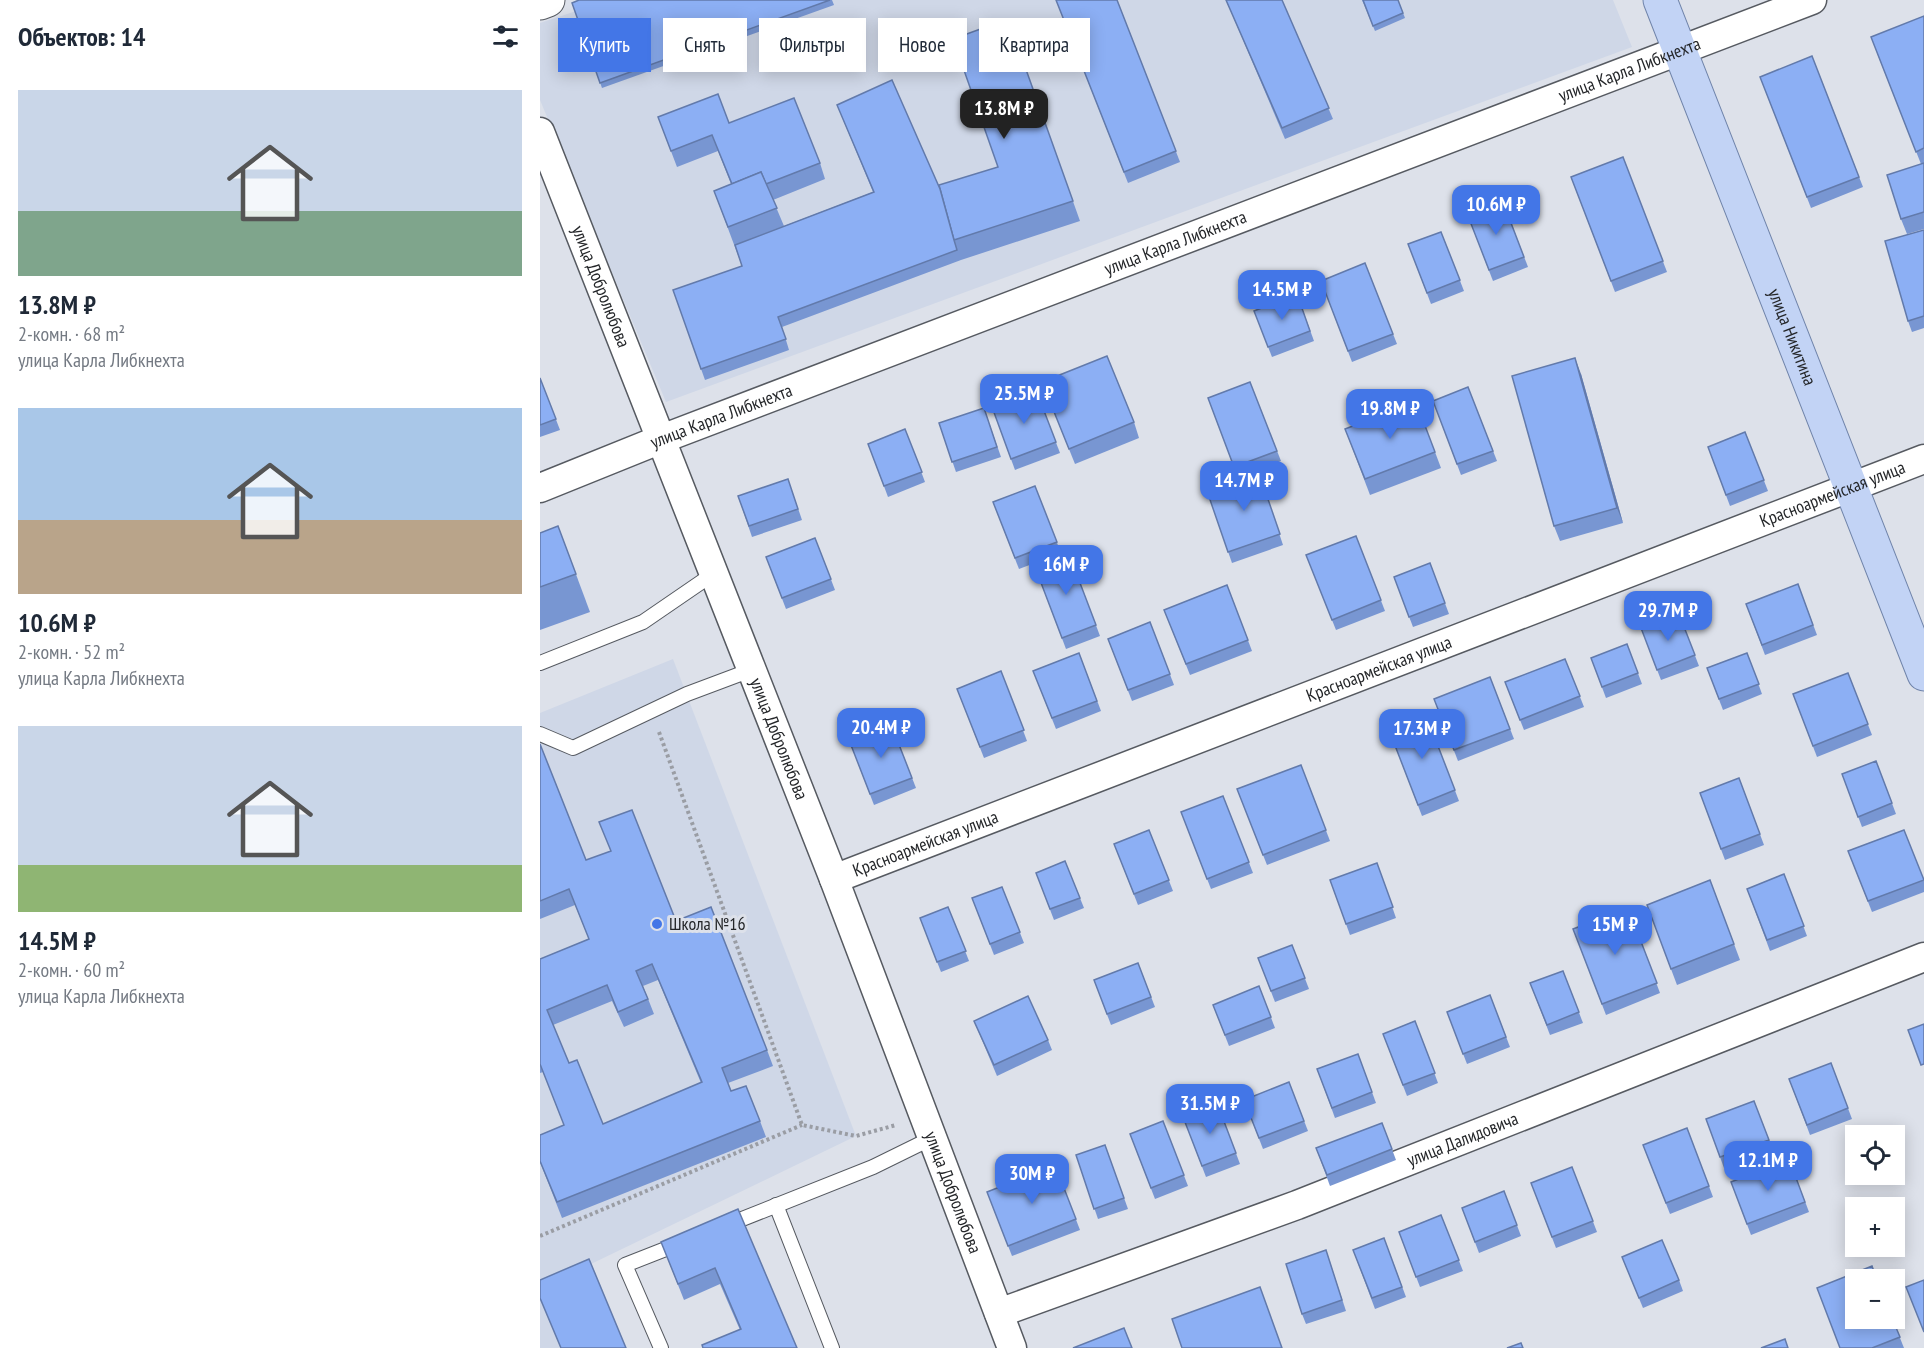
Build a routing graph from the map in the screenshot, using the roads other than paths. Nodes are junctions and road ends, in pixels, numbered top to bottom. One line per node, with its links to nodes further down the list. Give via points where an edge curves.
1 (548, 0): 4 (main road)
2 (1660, 0): 5 (main road, улица Никитина)
3 (1812, 0): 5 (street, улица Карла Либкнехта)
4 (540, 3)
5 (1680, 51): 7 (street, улица Карла Либкнехта); 10 (main road, улица Никитина)
6 (540, 132): 7 (street, улица Добролюбова)
7 (659, 440): 9 (street, улица Карла Либкнехта); 11 (street, улица Добролюбова)
8 (1924, 459): 10 (street, Красноармейская улица)
9 (540, 488)
10 (1851, 488): 14 (main road, улица Никитина); 16 (street, Красноармейская улица)
11 (713, 574): 12 (lane, via 643,622); 13 (street, улица Добролюбова)
12 (540, 663)
13 (751, 670): 15 (lane, via 687,694 573,748); 16 (street, улица Добролюбова)
14 (1924, 674)
15 (540, 734)
16 (834, 879): 18 (street, улица Добролюбова)
17 (1924, 957): 22 (street, улица Далидовича, via 1297,1205)
18 (928, 1127): 19 (lane, via 873,1167); 22 (street, улица Добролюбова)
19 (776, 1205): 20 (lane); 24 (lane)
20 (711, 1231)
21 (690, 1240): 23 (lane, via 625,1265)
22 (999, 1313): 25 (street, улица Добролюбова)
23 (661, 1348)
24 (832, 1348)
25 (1012, 1348)

